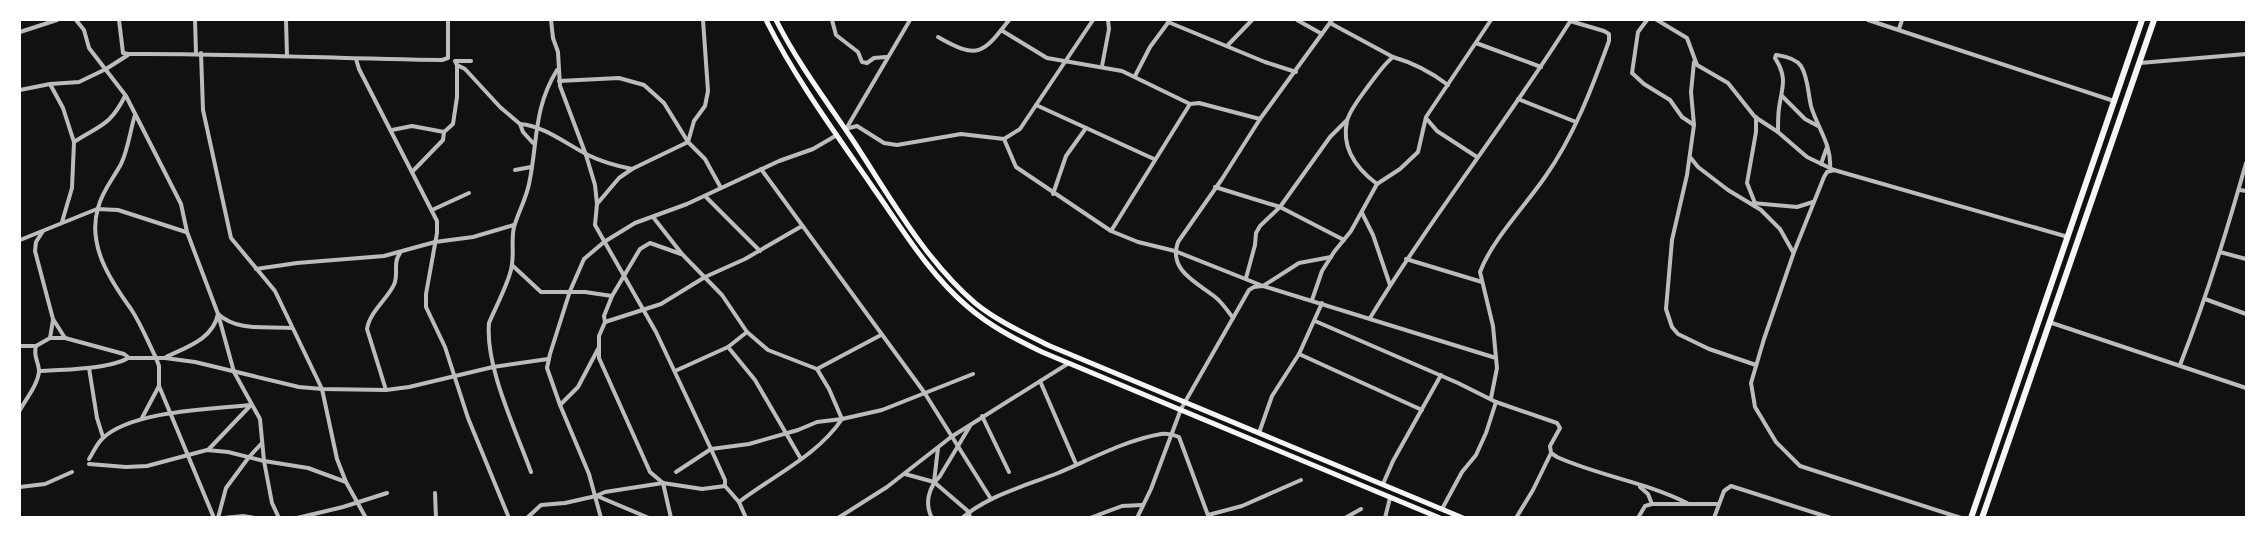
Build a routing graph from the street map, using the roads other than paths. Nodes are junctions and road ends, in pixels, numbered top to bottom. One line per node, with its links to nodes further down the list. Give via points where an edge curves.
1 (57, 20): 30 (street)
2 (76, 20): 49 (street, via 84,30 89,48)
3 (119, 20): 36 (street, via 121,48)
4 (195, 20): 35 (street)
5 (286, 20): 38 (street)
6 (448, 20): 41 (street, via 448,58)
7 (551, 20): 50 (street, via 558,52)
8 (704, 20): 81 (street, via 708,91)
9 (766, 20): 78 (main road, via 792,68)
10 (776, 20): 74 (main road, via 803,69)
11 (832, 20): 39 (street, via 836,35 858,52 862,62)
12 (910, 20): 39 (street)
13 (1009, 20): 28 (street)
14 (1093, 20): 44 (street)
15 (1108, 20): 47 (street)
16 (1252, 20): 34 (street)
17 (1297, 20): 31 (street)
18 (1491, 20): 33 (street)
19 (1571, 20): 48 (street); 68 (street, via 1609,34)
20 (1647, 20): 70 (street, via 1638,32 1632,73 1670,100 1682,117)
21 (1657, 20): 42 (street, via 1687,38)
22 (1868, 20): 29 (street)
23 (1902, 20): 29 (street)
24 (2142, 20): 60 (main road)
25 (2154, 20): 45 (main road)
26 (1169, 21): 34 (street); 52 (street)
27 (1331, 21): 31 (street); 40 (street)
28 (1001, 30): 32 (street, via 978,51 957,48); 44 (street, via 1047,58)
29 (1899, 30): 60 (street)
30 (20, 32)
31 (1322, 34): 51 (street)
32 (938, 37)
33 (1476, 43): 48 (street); 55 (street)
34 (1228, 45): 51 (street)
35 (198, 53): 36 (street); 38 (street); 133 (street, via 202,110 231,237)
36 (129, 54): 49 (street)
37 (2247, 54): 45 (street)
38 (287, 56): 41 (street)
39 (886, 57): 74 (street)
40 (1393, 57): 55 (street, via 1431,72); 67 (street, via 1362,94)
41 (356, 59): 75 (street)
42 (1694, 60): 65 (street, via 1728,83); 70 (street)
43 (471, 61): 46 (street, via 455,61)
44 (1065, 61): 47 (street); 62 (street)
45 (2138, 63): 153 (main road)
46 (457, 65): 69 (street); 76 (street, via 453,124)
47 (1102, 66): 52 (street)
48 (1541, 67): 59 (street)
49 (106, 69): 54 (street, via 79,82); 57 (street)
50 (557, 69): 53 (street); 72 (street)
51 (1296, 72): 66 (street)
52 (1136, 76): 61 (street)
53 (559, 81): 81 (street, via 619,78 644,85 664,103); 84 (street)
54 (50, 84): 56 (street); 80 (street)
55 (1448, 85): 64 (street)
56 (20, 90)
57 (126, 96): 63 (street); 80 (street, via 104,126)
58 (1782, 96): 71 (street); 71 (street, via 1785,85 1776,55 1801,66); 77 (street)
59 (1518, 99): 68 (street); 86 (street)
60 (2114, 101): 118 (main road)
61 (1190, 104): 66 (street); 87 (street)
62 (1036, 105): 73 (street); 79 (street, via 1020,129)
63 (135, 115): 108 (street, via 122,163 107,184); 117 (street, via 181,204)
64 (1426, 117): 86 (street, via 1437,131); 96 (street, via 1418,152)
65 (1755, 117): 77 (street); 105 (street, via 1747,183)
66 (1260, 119): 97 (street)
67 (1347, 120): 96 (street, via 1350,152 1360,171); 107 (street, via 1330,137)
68 (1576, 122): 137 (street, via 1545,177 1484,264 1480,272)
69 (520, 124): 72 (street); 82 (street)
70 (1694, 125): 85 (street)
71 (1819, 126): 83 (street)
72 (536, 128): 82 (street); 84 (street)
73 (1086, 128): 87 (street); 102 (street, via 1066,156)
74 (845, 129): 79 (street, via 856,126 890,145 961,134); 188 (main road, via 924,248 976,304 1050,346)
75 (391, 130): 76 (street, via 412,126); 95 (street)
76 (444, 132): 95 (street, via 443,140)
77 (1778, 132): 89 (street)
78 (837, 135): 92 (street); 169 (main road, via 942,283 996,328)
79 (1004, 139): 102 (street, via 1016,167)
80 (74, 142): 112 (street, via 72,188)
81 (688, 142): 91 (street); 98 (street, via 705,159)
82 (534, 144): 90 (street)
83 (1827, 147): 89 (street); 93 (street)
84 (586, 154): 91 (street); 106 (street)
85 (1690, 156): 105 (street, via 1728,190); 170 (street, via 1672,240 1666,302 1669,318 1678,334 1688,340)
86 (1477, 158): 130 (street)
87 (1154, 159): 116 (street)
88 (2247, 163): 99 (street)
89 (1821, 164): 93 (street)
90 (531, 167): 94 (street); 113 (street, via 530,183)
91 (632, 169): 106 (street)
92 (761, 169): 98 (street); 114 (street)
93 (1832, 169): 104 (street, via 1827,171); 118 (street)
94 (515, 170)
95 (412, 172): 109 (street)
96 (1377, 184): 110 (street)
97 (1215, 187): 107 (street); 123 (street)
98 (721, 188): 103 (street)
99 (2240, 190): 100 (street); 127 (street)
100 (2247, 191)
101 (469, 193): 109 (street)
102 (1053, 194): 116 (street)
103 (705, 196): 111 (street); 124 (street)
104 (1814, 202): 105 (street, via 1797,207); 126 (street)
105 (1752, 203): 126 (street, via 1780,229)
106 (597, 204): 122 (street, via 595,225)
107 (1280, 207): 120 (street); 136 (street, via 1256,233)
108 (97, 209): 112 (street); 117 (street, via 118,210); 165 (street, via 94,234 99,253)
109 (432, 210): 121 (street, via 437,221)
110 (1361, 212): 120 (street); 138 (street)
111 (653, 217): 122 (street); 128 (street)
112 (62, 222): 115 (street)
113 (515, 225): 121 (street, via 473,237); 132 (street)
114 (802, 226): 124 (street); 156 (street)
115 (43, 231): 119 (street); 150 (street, via 35,251)
116 (1112, 231): 123 (street, via 1138,242)
117 (187, 232): 146 (street)
118 (2068, 237): 273 (main road)
119 (20, 240)
120 (1344, 240): 129 (street)
121 (435, 242): 125 (street); 180 (street, via 426,308)
122 (604, 242): 134 (street); 140 (street, via 584,259)
123 (1175, 250): 136 (street); 148 (street, via 1184,274 1216,297)
124 (760, 251): 135 (street)
125 (400, 252): 133 (street); 185 (street, via 394,284 367,329)
126 (1794, 252): 170 (street)
127 (2220, 252): 131 (street); 142 (street)
128 (682, 254): 134 (street, via 650,243 640,249); 135 (street)
129 (1331, 257): 139 (street, via 1299,264); 143 (street)
130 (1406, 259): 137 (street); 138 (street)
131 (2247, 259)
132 (513, 266): 140 (street, via 541,292); 172 (street, via 489,323)
133 (255, 269): 154 (street, via 275,291)
134 (625, 274): 141 (street); 145 (street)
135 (705, 277): 145 (street, via 661,304); 155 (street)
136 (1246, 278): 139 (street)
137 (1482, 282): 167 (street, via 1494,326)
138 (1390, 285): 149 (street)
139 (1263, 286): 143 (street); 148 (street, via 1249,290)
140 (570, 291): 141 (street); 168 (street)
141 (612, 296): 152 (street)
142 (2205, 299): 147 (street); 171 (street)
143 (1312, 300): 144 (street)
144 (1322, 303): 149 (street); 151 (street)
145 (643, 310): 152 (street); 176 (street)
146 (218, 314): 154 (street, via 244,327); 166 (street, via 209,333); 177 (street)
147 (2247, 314)
148 (1233, 318): 188 (street)
149 (1370, 318): 167 (street)
150 (53, 319): 157 (street); 158 (street)
151 (1315, 321): 163 (street); 179 (street)
152 (605, 322): 162 (street)
153 (2048, 322): 171 (street); 274 (main road)
154 (291, 328): 184 (street)
155 (747, 332): 161 (street); 174 (street, via 768,350)
156 (881, 335): 174 (street); 186 (street)
157 (50, 338): 158 (street); 160 (street)
158 (65, 338): 164 (street)
159 (20, 346): 160 (street)
160 (36, 346): 175 (street)
161 (728, 347): 176 (street); 200 (street, via 755,380)
162 (599, 348): 191 (street, via 578,387); 224 (street, via 607,379 650,472)
163 (1299, 354): 194 (street); 202 (street, via 1272,396)
164 (128, 357): 165 (street); 173 (street)
165 (156, 358): 166 (street); 182 (street)
166 (165, 358): 177 (street)
167 (1496, 358): 187 (street)
168 (548, 359): 172 (street); 191 (street, via 547,368)
169 (1069, 363): 181 (street); 192 (main road)
170 (1756, 365): 244 (street, via 1751,383 1755,407 1776,442 1800,466)
171 (2180, 365): 183 (street)
172 (493, 367): 180 (street); 217 (street)
173 (89, 368): 175 (street); 204 (street)
174 (817, 369): 198 (street)
175 (39, 371): 193 (street)
176 (675, 371): 208 (street)
177 (234, 372): 184 (street); 190 (street)
178 (973, 375): 186 (street)
179 (1441, 375): 187 (street); 194 (street)
180 (454, 377): 185 (street); 253 (street)
181 (1040, 381): 196 (street); 215 (street)
182 (159, 386): 195 (street); 197 (street)
183 (2247, 388)
184 (322, 389): 185 (street); 222 (street)
185 (386, 390)
186 (924, 392): 198 (street, via 882,410); 203 (street)
187 (1491, 398): 189 (street)
188 (1184, 401): 192 (street); 202 (main road)
189 (1496, 402): 210 (street, via 1557,423 1560,428 1550,446); 241 (street, via 1476,455)
190 (251, 405): 195 (street); 205 (street, via 260,419); 209 (street)
191 (560, 405): 231 (street)
192 (1180, 409): 201 (street); 232 (main road)
193 (20, 410)
194 (1422, 410): 225 (street)
195 (170, 415): 197 (street); 211 (street)
196 (982, 416): 199 (street); 219 (street)
197 (142, 418): 204 (street)
198 (842, 419): 200 (street); 213 (street, via 825,440)
199 (972, 423): 203 (street); 207 (street)
200 (786, 432): 208 (street, via 749,444); 213 (street)
201 (1172, 433): 215 (street, via 1145,438); 239 (street); 243 (street, via 1179,437)
202 (1259, 433): 225 (main road)
203 (951, 436): 206 (street); 207 (street)
204 (103, 438): 211 (street, via 89,462 147,466)
205 (263, 442): 212 (street); 214 (street)
206 (938, 447): 220 (street); 223 (street)
207 (958, 447): 223 (street); 233 (street)
208 (711, 449): 218 (street); 227 (street)
209 (207, 450): 211 (street); 212 (street)
210 (1551, 453): 226 (street); 269 (street)
211 (188, 456): 245 (street)
212 (249, 457): 214 (street); 246 (street, via 226,488)
213 (801, 459): 235 (street)
214 (264, 461): 222 (street, via 308,468); 249 (street)
215 (1076, 464): 233 (street)
216 (72, 472): 228 (street, via 45,484)
217 (531, 472)
218 (676, 472)
219 (1010, 472)
220 (904, 474): 223 (street); 259 (street)
221 (1301, 480): 243 (street)
222 (346, 482): 234 (street)
223 (934, 482): 242 (street); 260 (street, via 927,501)
224 (663, 483): 227 (street, via 702,489); 231 (street); 257 (street)
225 (1383, 484): 241 (main road)
226 (1637, 485): 236 (street); 237 (street, via 1648,494)
227 (725, 486): 235 (street)
228 (20, 487)
229 (387, 493): 234 (street)
230 (435, 494): 252 (street)
231 (596, 496): 254 (street, via 541,505); 255 (street); 256 (street)
232 (1391, 497): 266 (street); 267 (main road)
233 (991, 499): 242 (street)
234 (356, 502): 250 (street); 251 (street)
235 (739, 502): 258 (street)
236 (1687, 503): 237 (street); 238 (street)
237 (1652, 504): 270 (street, via 1645,506)
238 (1719, 504): 271 (street); 272 (street, via 1724,491 1731,486)
239 (1142, 505): 263 (street, via 1122,506); 264 (street)
240 (1360, 509): 265 (street)
241 (1442, 509): 268 (main road)
242 (969, 512): 261 (street); 262 (street)
243 (1208, 516)
244 (1960, 517)
245 (214, 518)
246 (218, 518)
247 (224, 518): 248 (street)
248 (255, 518)
249 (279, 518)
250 (297, 518)
251 (366, 518)
252 (436, 518)
253 (509, 518)
254 (527, 518)
255 (601, 518)
256 (649, 518)
257 (671, 518)
258 (746, 518)
259 (838, 518)
260 (932, 518)
261 (962, 518)
262 (970, 518)
263 (1090, 518)
264 (1137, 518)
265 (1345, 518)
266 (1384, 518)
267 (1440, 518)
268 (1463, 518)
269 (1516, 518)
270 (1638, 518)
271 (1714, 518)
272 (1831, 518)
273 (1971, 518)
274 (1982, 518)

